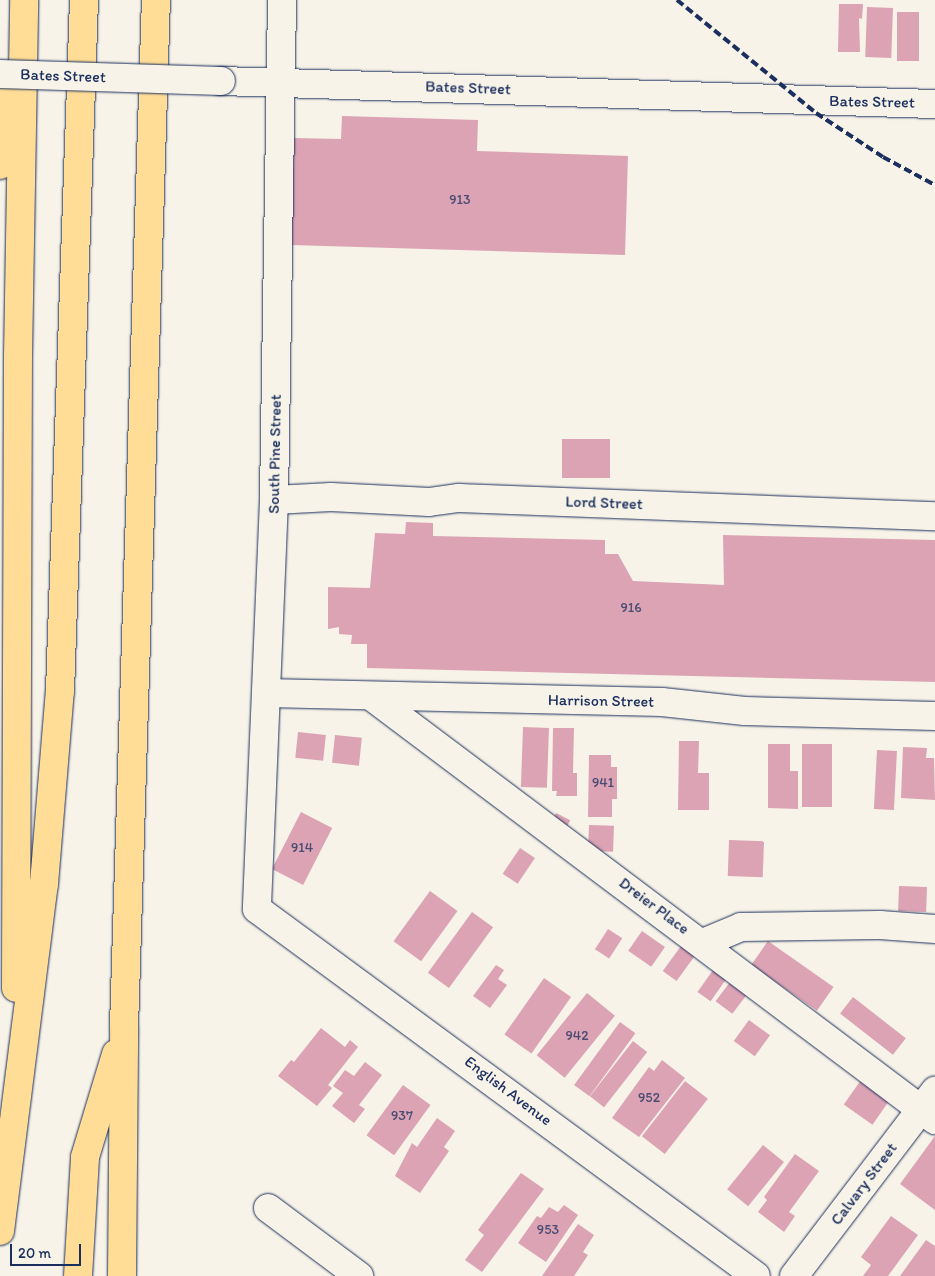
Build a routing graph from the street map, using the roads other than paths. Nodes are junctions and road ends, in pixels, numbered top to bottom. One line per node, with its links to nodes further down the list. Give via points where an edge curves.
1 (16, 0): 9 (highway)
2 (24, 0): 20 (highway, via 18,356)
3 (84, 0): 20 (highway, via 61,681 44,884)
4 (156, 0): 18 (highway)
5 (282, 0): 7 (street, South Pine Street)
6 (0, 74): 7 (street, Bates Street, bridge)
7 (279, 83): 8 (street, Bates Street); 10 (street, South Pine Street)
8 (935, 104)
9 (0, 165)
10 (274, 500): 11 (street, Lord Street, via 331,497 429,502 459,498); 12 (street, South Pine Street)
11 (935, 516)
12 (266, 693): 13 (street, Harrison Street); 15 (street, South Pine Street)
13 (371, 696): 14 (street, Harrison Street, via 662,702 745,711); 17 (street, Dreier Place)
14 (935, 716)
15 (257, 909): 26 (street, English Avenue)
16 (935, 929): 17 (street, via 880,925 741,927)
17 (703, 943): 19 (street, Dreier Place)
18 (124, 1027): 23 (highway, via 84,1157); 24 (highway)
19 (930, 1107): 27 (street, Calvary Street)
20 (15, 1127): 22 (highway)
21 (268, 1208): 25 (street)
22 (0, 1231)
23 (78, 1276)
24 (122, 1276)
25 (359, 1276)
26 (756, 1276)
27 (794, 1276)

